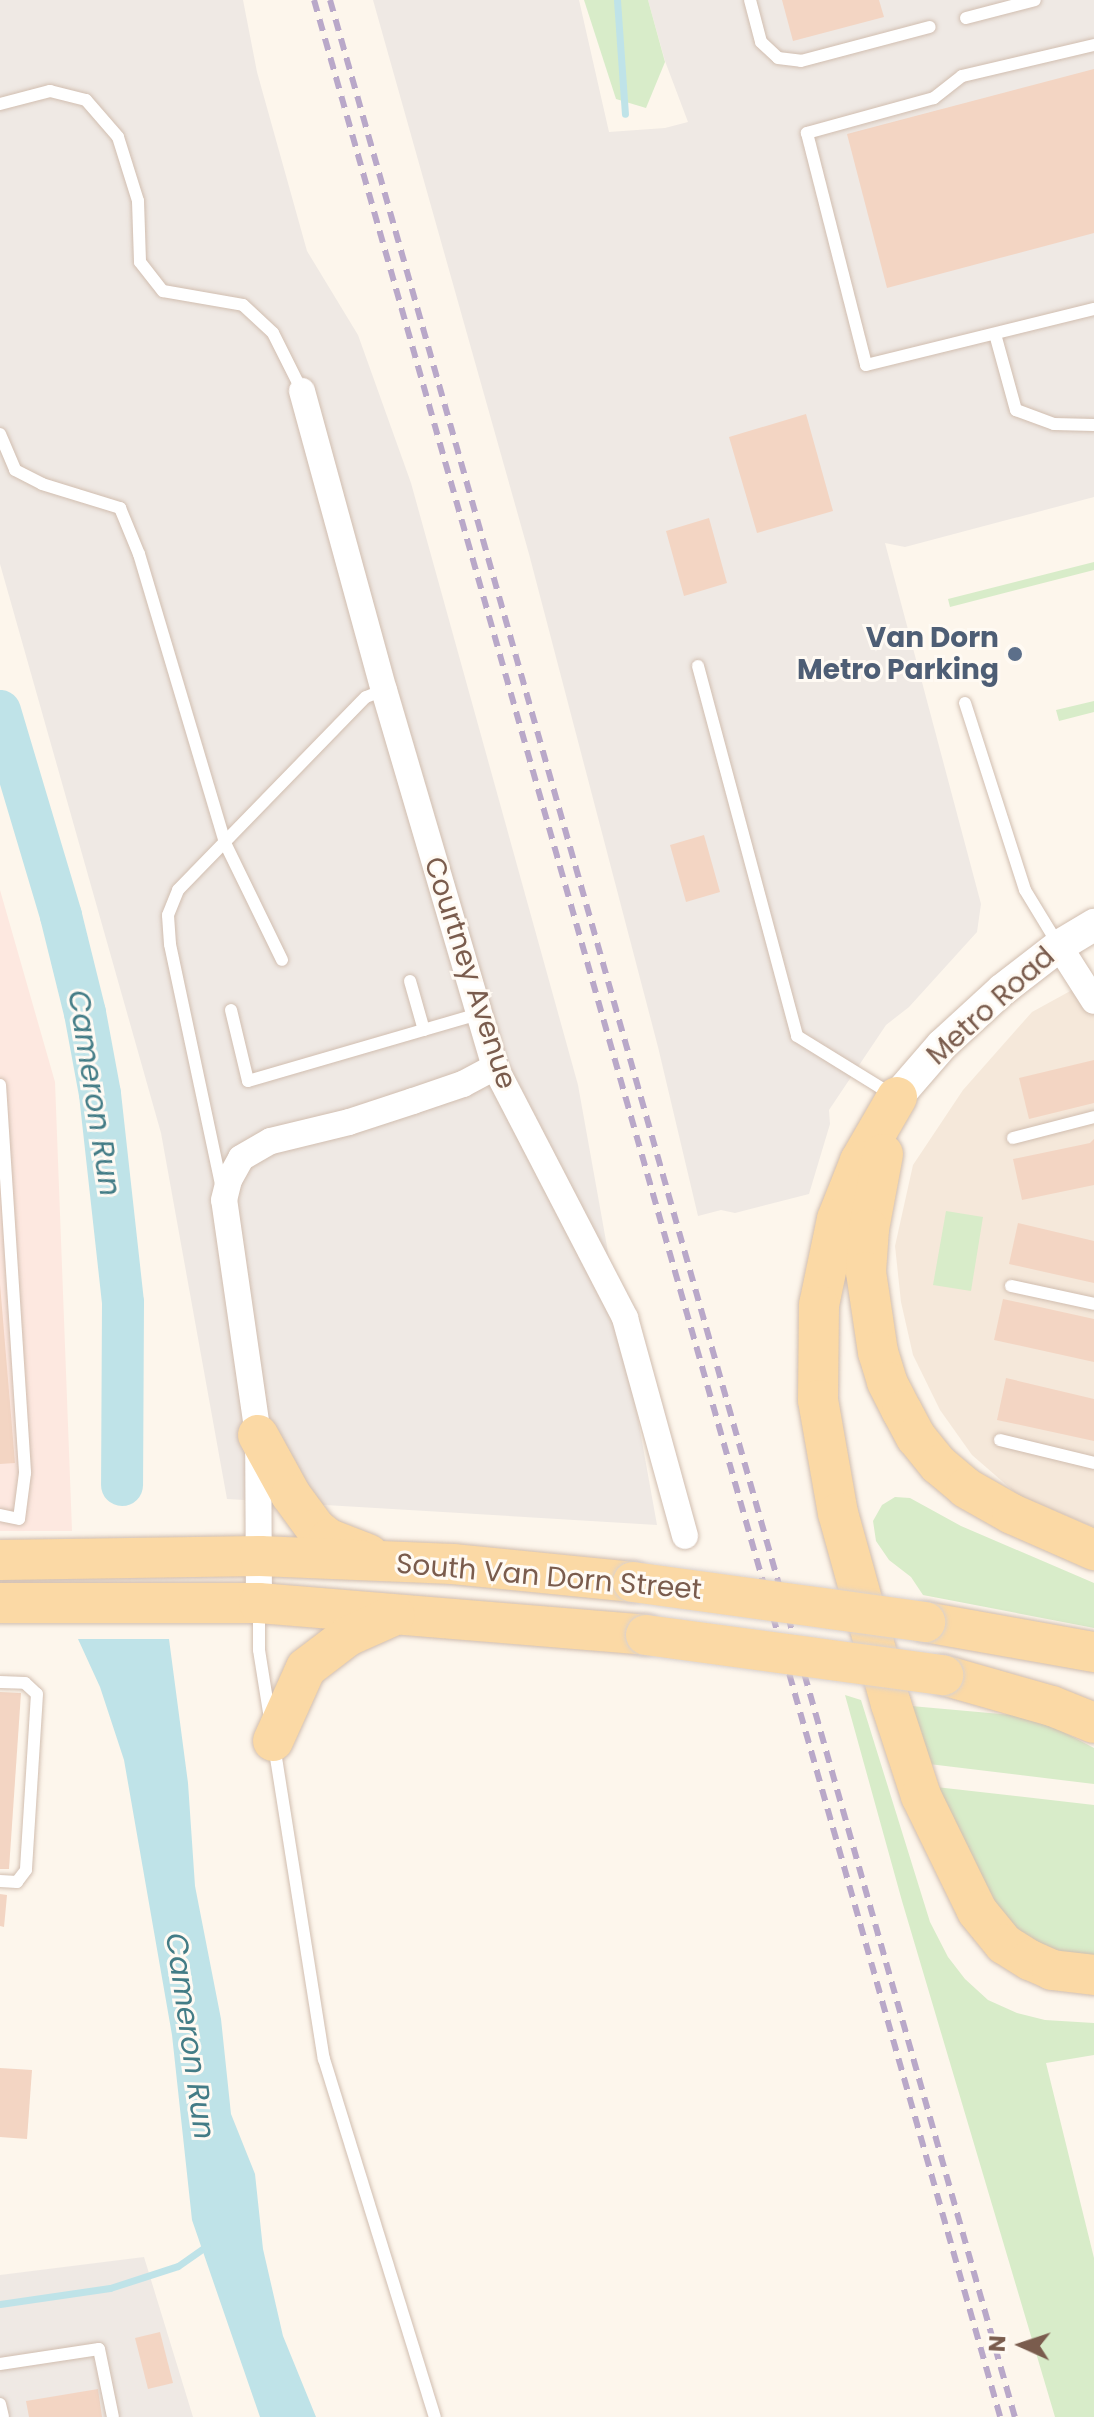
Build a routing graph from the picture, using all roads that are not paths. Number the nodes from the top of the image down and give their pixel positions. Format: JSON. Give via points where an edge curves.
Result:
{"nodes":[{"id":1,"x":750,"y":0,"type":"edge"},
{"id":2,"x":1035,"y":0,"type":"edge"},
{"id":3,"x":966,"y":18,"type":"dead end"},
{"id":4,"x":930,"y":27,"type":"dead end"},
{"id":5,"x":1094,"y":45,"type":"edge"},
{"id":6,"x":0,"y":104,"type":"edge"},
{"id":7,"x":1094,"y":309,"type":"edge"},
{"id":8,"x":995,"y":334,"type":"junction"},
{"id":9,"x":302,"y":391,"type":"joint"},
{"id":10,"x":1094,"y":425,"type":"edge"},
{"id":11,"x":0,"y":434,"type":"edge"},
{"id":12,"x":698,"y":666,"type":"dead end"},
{"id":13,"x":384,"y":690,"type":"junction"},
{"id":14,"x":965,"y":703,"type":"dead end"},
{"id":15,"x":225,"y":843,"type":"junction"},
{"id":16,"x":1094,"y":925,"type":"edge"},
{"id":17,"x":1059,"y":946,"type":"junction"},
{"id":18,"x":282,"y":960,"type":"dead end"},
{"id":19,"x":410,"y":981,"type":"dead end"},
{"id":20,"x":1094,"y":1001,"type":"edge"},
{"id":21,"x":231,"y":1010,"type":"dead end"},
{"id":22,"x":478,"y":1014,"type":"junction"},
{"id":23,"x":424,"y":1030,"type":"junction"},
{"id":24,"x":495,"y":1067,"type":"junction"},
{"id":25,"x":0,"y":1085,"type":"edge"},
{"id":26,"x":897,"y":1097,"type":"junction"},
{"id":27,"x":1094,"y":1117,"type":"edge"},
{"id":28,"x":1013,"y":1138,"type":"dead end"},
{"id":29,"x":224,"y":1200,"type":"junction"},
{"id":30,"x":1011,"y":1286,"type":"dead end"},
{"id":31,"x":1094,"y":1304,"type":"edge"},
{"id":32,"x":258,"y":1435,"type":"junction"},
{"id":33,"x":1000,"y":1440,"type":"dead end"},
{"id":34,"x":1094,"y":1463,"type":"edge"},
{"id":35,"x":0,"y":1515,"type":"edge"},
{"id":36,"x":685,"y":1536,"type":"dead end"},
{"id":37,"x":1094,"y":1550,"type":"edge"},
{"id":38,"x":260,"y":1556,"type":"junction"},
{"id":39,"x":0,"y":1560,"type":"edge"},
{"id":40,"x":391,"y":1563,"type":"junction"},
{"id":41,"x":0,"y":1603,"type":"edge"},
{"id":42,"x":259,"y":1603,"type":"junction"},
{"id":43,"x":398,"y":1614,"type":"junction"},
{"id":44,"x":1094,"y":1652,"type":"edge"},
{"id":45,"x":943,"y":1675,"type":"junction"},
{"id":46,"x":0,"y":1682,"type":"edge"},
{"id":47,"x":1094,"y":1697,"type":"edge"},
{"id":48,"x":1094,"y":1723,"type":"edge"},
{"id":49,"x":273,"y":1741,"type":"junction"},
{"id":50,"x":921,"y":1796,"type":"junction"},
{"id":51,"x":0,"y":1881,"type":"edge"},
{"id":52,"x":1094,"y":1975,"type":"edge"},
{"id":53,"x":1094,"y":2000,"type":"edge"},
{"id":54,"x":0,"y":2364,"type":"edge"},
{"id":55,"x":0,"y":2404,"type":"edge"},
{"id":56,"x":3,"y":2417,"type":"edge"},
{"id":57,"x":113,"y":2417,"type":"edge"},
{"id":58,"x":435,"y":2417,"type":"edge"}],
"edges":[{"from":1,"to":4,"type":"lane","via":[[761,42],[778,58],[801,61]]},
{"from":2,"to":3,"type":"lane"},
{"from":5,"to":8,"type":"lane","via":[[962,76],[934,98],[807,133],[866,365]]},
{"from":6,"to":9,"type":"lane","via":[[50,91],[86,100],[118,137],[138,201],[140,262],[163,291],[243,305],[273,333]]},
{"from":7,"to":8,"type":"lane"},
{"from":8,"to":10,"type":"lane","via":[[1016,410],[1054,424]]},
{"from":9,"to":13,"type":"street","name":"Courtney Avenue"},
{"from":11,"to":15,"type":"lane","via":[[15,470],[120,508],[139,554]]},
{"from":12,"to":26,"type":"lane","via":[[797,1036]]},
{"from":13,"to":15,"type":"lane","via":[[366,697]]},
{"from":13,"to":22,"type":"street","name":"Courtney Avenue"},
{"from":14,"to":17,"type":"lane","via":[[1025,890]]},
{"from":15,"to":18,"type":"lane"},
{"from":15,"to":29,"type":"lane","via":[[178,890],[168,915]]},
{"from":16,"to":17,"type":"street","name":"Metro Road"},
{"from":17,"to":20,"type":"street"},
{"from":17,"to":26,"type":"street","name":"Metro Road","via":[[942,1045]]},
{"from":19,"to":23,"type":"lane"},
{"from":21,"to":23,"type":"lane","via":[[248,1081]]},
{"from":22,"to":23,"type":"lane"},
{"from":22,"to":24,"type":"street","name":"Courtney Avenue"},
{"from":24,"to":29,"type":"street","via":[[413,1101],[271,1141],[241,1158]]},
{"from":24,"to":36,"type":"street","name":"Courtney Avenue","via":[[625,1318]]},
{"from":25,"to":35,"type":"lane","via":[[25,1473],[19,1519]]},
{"from":26,"to":37,"type":"main road","via":[[875,1190],[866,1272],[869,1313],[887,1382],[916,1437],[966,1488]]},
{"from":26,"to":50,"type":"main road","via":[[860,1161],[837,1219],[819,1305],[818,1400],[838,1513]]},
{"from":27,"to":28,"type":"lane"},
{"from":29,"to":32,"type":"street"},
{"from":30,"to":31,"type":"lane"},
{"from":32,"to":38,"type":"street"},
{"from":32,"to":40,"type":"main road","via":[[316,1529]]},
{"from":33,"to":34,"type":"lane"},
{"from":38,"to":39,"type":"main road","name":"South Van Dorn Street"},
{"from":38,"to":40,"type":"main road","name":"South Van Dorn Street"},
{"from":38,"to":42,"type":"street"},
{"from":40,"to":44,"type":"main road","name":"South Van Dorn Street","bridge":true,"via":[[526,1569],[633,1582],[925,1622]]},
{"from":41,"to":42,"type":"main road","name":"South Van Dorn Street"},
{"from":42,"to":43,"type":"main road","name":"South Van Dorn Street"},
{"from":42,"to":49,"type":"lane","via":[[259,1650]]},
{"from":43,"to":45,"type":"main road","name":"South Van Dorn Street","bridge":true,"via":[[646,1635]]},
{"from":43,"to":49,"type":"main road","via":[[348,1636],[306,1668]]},
{"from":45,"to":47,"type":"main road","name":"South Van Dorn Street"},
{"from":45,"to":48,"type":"main road"},
{"from":46,"to":51,"type":"lane","via":[[25,1683],[37,1694],[26,1870],[17,1882]]},
{"from":49,"to":58,"type":"lane","via":[[324,2059]]},
{"from":50,"to":52,"type":"main road","via":[[991,1932],[1052,1970]]},
{"from":50,"to":53,"type":"main road","via":[[947,1897],[965,1937],[982,1958],[1045,1996]]},
{"from":54,"to":57,"type":"lane","via":[[99,2349]]},
{"from":55,"to":56,"type":"lane"}]}
